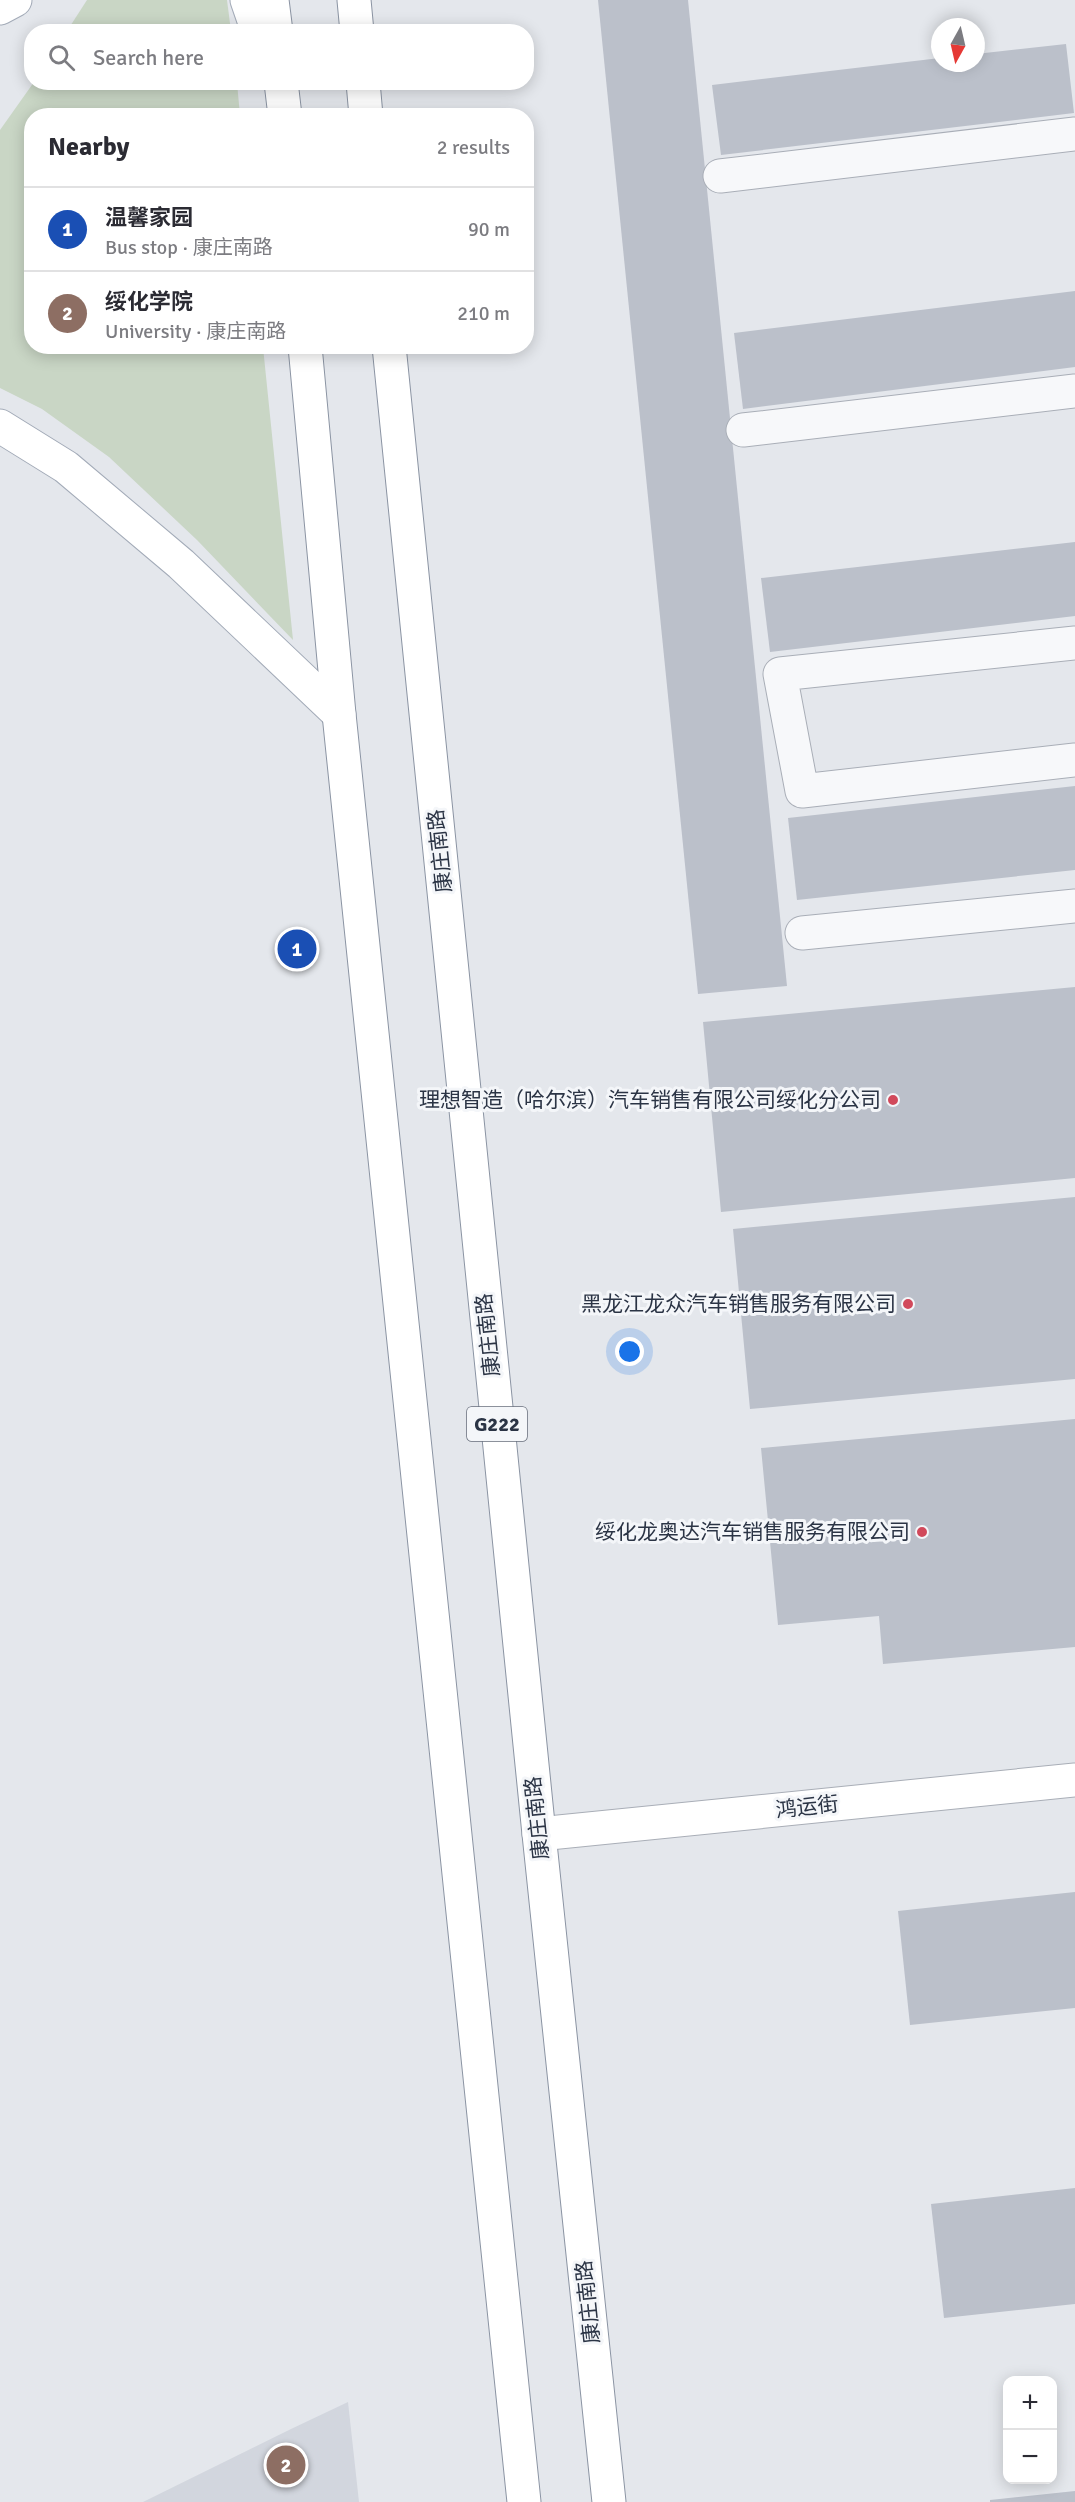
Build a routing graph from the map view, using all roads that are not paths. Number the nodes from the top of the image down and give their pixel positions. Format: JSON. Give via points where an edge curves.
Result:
{"nodes":[{"id":1,"x":4,"y":0,"type":"edge"},
{"id":2,"x":15,"y":0,"type":"edge"},
{"id":3,"x":247,"y":0,"type":"edge"},
{"id":4,"x":272,"y":0,"type":"edge"},
{"id":5,"x":354,"y":0,"type":"edge"},
{"id":6,"x":0,"y":7,"type":"edge"},
{"id":7,"x":255,"y":24,"type":"edge"},
{"id":8,"x":275,"y":24,"type":"edge"},
{"id":9,"x":356,"y":24,"type":"edge"},
{"id":10,"x":276,"y":90,"type":"edge"},
{"id":11,"x":282,"y":90,"type":"edge"},
{"id":12,"x":364,"y":90,"type":"edge"},
{"id":13,"x":282,"y":108,"type":"edge"},
{"id":14,"x":283,"y":108,"type":"edge"},
{"id":15,"x":365,"y":108,"type":"edge"},
{"id":16,"x":1075,"y":134,"type":"edge"},
{"id":17,"x":720,"y":176,"type":"dead end"},
{"id":18,"x":306,"y":354,"type":"edge"},
{"id":19,"x":390,"y":354,"type":"edge"},
{"id":20,"x":1075,"y":391,"type":"edge"},
{"id":21,"x":0,"y":426,"type":"edge"},
{"id":22,"x":743,"y":430,"type":"dead end"},
{"id":23,"x":1075,"y":644,"type":"edge"},
{"id":24,"x":339,"y":714,"type":"junction"},
{"id":25,"x":1075,"y":760,"type":"edge"},
{"id":26,"x":1075,"y":906,"type":"edge"},
{"id":27,"x":802,"y":933,"type":"dead end"},
{"id":28,"x":1075,"y":1780,"type":"edge"},
{"id":29,"x":539,"y":1834,"type":"junction"},
{"id":30,"x":524,"y":2502,"type":"edge"},
{"id":31,"x":609,"y":2502,"type":"edge"}],
"edges":[{"from":1,"to":6,"type":"main road"},
{"from":2,"to":6,"type":"main road"},
{"from":3,"to":7,"type":"main road"},
{"from":4,"to":8,"type":"main road"},
{"from":5,"to":9,"type":"main road"},
{"from":10,"to":13,"type":"main road"},
{"from":11,"to":14,"type":"main road"},
{"from":12,"to":15,"type":"main road"},
{"from":16,"to":17,"type":"street"},
{"from":18,"to":24,"type":"main road"},
{"from":19,"to":29,"type":"main road","name":"康庄南路","number":"G222"},
{"from":20,"to":22,"type":"street"},
{"from":21,"to":24,"type":"main road","via":[[75,474],[181,564]]},
{"from":23,"to":25,"type":"street","via":[[780,674],[802,791]]},
{"from":24,"to":30,"type":"main road"},
{"from":26,"to":27,"type":"street"},
{"from":28,"to":29,"type":"main road","name":"鸿运街"},
{"from":29,"to":31,"type":"main road","name":"康庄南路","number":"G222"}]}
